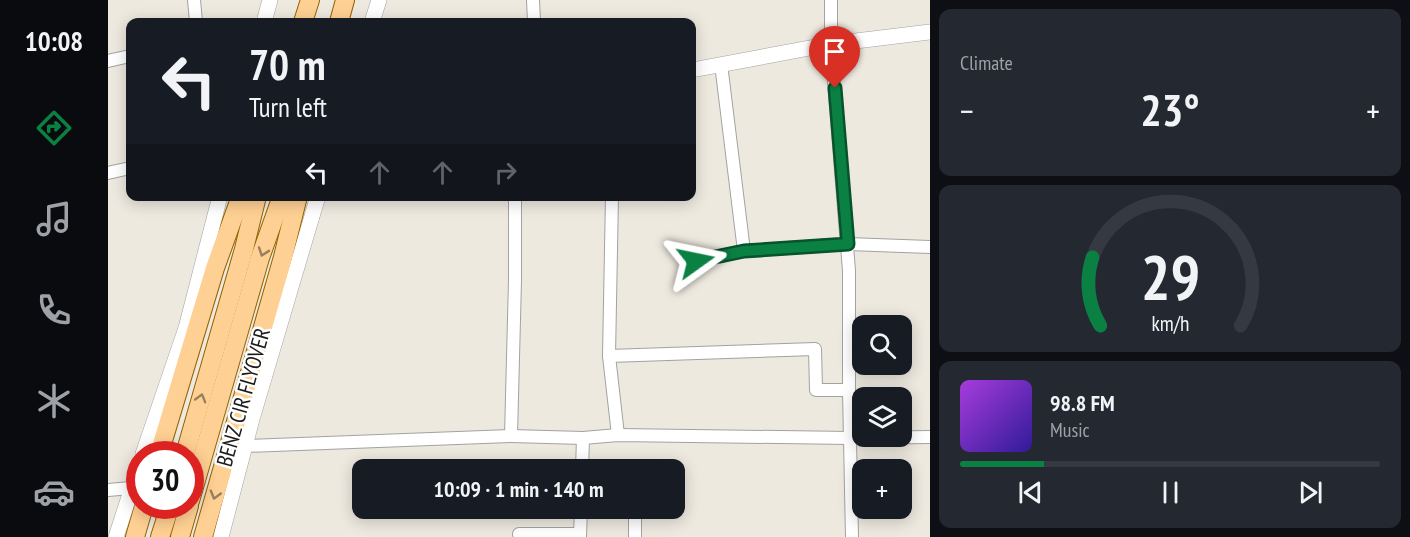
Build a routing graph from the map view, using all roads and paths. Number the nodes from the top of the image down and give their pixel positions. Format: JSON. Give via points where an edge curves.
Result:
{"nodes":[{"id":1,"x":194,"y":0,"type":"edge"},
{"id":2,"x":270,"y":0,"type":"edge"},
{"id":3,"x":310,"y":0,"type":"edge"},
{"id":4,"x":345,"y":0,"type":"edge"},
{"id":5,"x":379,"y":0,"type":"edge"},
{"id":6,"x":533,"y":0,"type":"edge"},
{"id":7,"x":831,"y":0,"type":"edge"},
{"id":8,"x":196,"y":18,"type":"edge"},
{"id":9,"x":265,"y":18,"type":"edge"},
{"id":10,"x":304,"y":18,"type":"edge"},
{"id":11,"x":340,"y":18,"type":"edge"},
{"id":12,"x":373,"y":18,"type":"edge"},
{"id":13,"x":534,"y":18,"type":"edge"},
{"id":14,"x":930,"y":32,"type":"edge"},
{"id":15,"x":831,"y":44,"type":"junction"},
{"id":16,"x":126,"y":57,"type":"edge"},
{"id":17,"x":108,"y":61,"type":"edge"},
{"id":18,"x":721,"y":64,"type":"junction"},
{"id":19,"x":696,"y":69,"type":"edge"},
{"id":20,"x":126,"y":169,"type":"edge"},
{"id":21,"x":108,"y":173,"type":"edge"},
{"id":22,"x":219,"y":201,"type":"edge"},
{"id":23,"x":240,"y":201,"type":"edge"},
{"id":24,"x":256,"y":201,"type":"edge"},
{"id":25,"x":280,"y":201,"type":"edge"},
{"id":26,"x":296,"y":201,"type":"edge"},
{"id":27,"x":317,"y":201,"type":"edge"},
{"id":28,"x":515,"y":201,"type":"edge"},
{"id":29,"x":612,"y":201,"type":"edge"},
{"id":30,"x":848,"y":244,"type":"junction"},
{"id":31,"x":930,"y":247,"type":"edge"},
{"id":32,"x":744,"y":251,"type":"junction"},
{"id":33,"x":696,"y":261,"type":"dead end"},
{"id":34,"x":609,"y":356,"type":"junction"},
{"id":35,"x":849,"y":390,"type":"junction"},
{"id":36,"x":618,"y":435,"type":"junction"},
{"id":37,"x":511,"y":436,"type":"junction"},
{"id":38,"x":930,"y":437,"type":"edge"},
{"id":39,"x":583,"y":438,"type":"junction"},
{"id":40,"x":850,"y":438,"type":"junction"},
{"id":41,"x":147,"y":441,"type":"edge"},
{"id":42,"x":163,"y":441,"type":"edge"},
{"id":43,"x":189,"y":441,"type":"edge"},
{"id":44,"x":245,"y":446,"type":"junction"},
{"id":45,"x":204,"y":452,"type":"edge"},
{"id":46,"x":582,"y":459,"type":"edge"},
{"id":47,"x":126,"y":488,"type":"edge"},
{"id":48,"x":108,"y":490,"type":"edge"},
{"id":49,"x":126,"y":504,"type":"edge"},
{"id":50,"x":140,"y":519,"type":"edge"},
{"id":51,"x":166,"y":519,"type":"edge"},
{"id":52,"x":185,"y":519,"type":"edge"},
{"id":53,"x":581,"y":519,"type":"edge"},
{"id":54,"x":635,"y":519,"type":"edge"},
{"id":55,"x":519,"y":534,"type":"dead end"},
{"id":56,"x":580,"y":535,"type":"edge"},
{"id":57,"x":116,"y":537,"type":"edge"},
{"id":58,"x":135,"y":537,"type":"edge"},
{"id":59,"x":160,"y":537,"type":"edge"},
{"id":60,"x":180,"y":537,"type":"edge"},
{"id":61,"x":203,"y":537,"type":"edge"},
{"id":62,"x":220,"y":537,"type":"edge"},
{"id":63,"x":635,"y":537,"type":"edge"},
{"id":64,"x":852,"y":537,"type":"edge"}],
"edges":[{"from":1,"to":8,"type":"street"},
{"from":2,"to":9,"type":"street"},
{"from":3,"to":10,"type":"main road"},
{"from":4,"to":11,"type":"main road"},
{"from":5,"to":12,"type":"street"},
{"from":6,"to":13,"type":"street"},
{"from":7,"to":15,"type":"street"},
{"from":14,"to":15,"type":"street"},
{"from":15,"to":18,"type":"street"},
{"from":15,"to":30,"type":"street"},
{"from":16,"to":17,"type":"street"},
{"from":18,"to":19,"type":"street"},
{"from":18,"to":32,"type":"street"},
{"from":20,"to":21,"type":"street"},
{"from":22,"to":41,"type":"street","via":[[186,328]]},
{"from":23,"to":42,"type":"main road","via":[[215,268]]},
{"from":43,"to":24,"type":"main road","one_way":true},
{"from":25,"to":45,"type":"main road","one_way":true},
{"from":26,"to":61,"type":"main road","name":"BENZ CIR FLYOVER","one_way":true},
{"from":27,"to":44,"type":"street"},
{"from":28,"to":37,"type":"street"},
{"from":29,"to":34,"type":"street"},
{"from":30,"to":31,"type":"street"},
{"from":30,"to":32,"type":"street"},
{"from":30,"to":35,"type":"street"},
{"from":32,"to":33,"type":"street"},
{"from":34,"to":35,"type":"street","via":[[815,349],[816,390]]},
{"from":34,"to":36,"type":"street"},
{"from":35,"to":40,"type":"street"},
{"from":36,"to":39,"type":"street"},
{"from":36,"to":40,"type":"street"},
{"from":37,"to":39,"type":"street"},
{"from":37,"to":44,"type":"street"},
{"from":38,"to":40,"type":"street"},
{"from":39,"to":46,"type":"street"},
{"from":40,"to":64,"type":"street"},
{"from":44,"to":62,"type":"street"},
{"from":47,"to":48,"type":"street"},
{"from":49,"to":57,"type":"street"},
{"from":50,"to":58,"type":"main road"},
{"from":51,"to":59,"type":"main road"},
{"from":52,"to":60,"type":"main road"},
{"from":53,"to":56,"type":"street"},
{"from":54,"to":63,"type":"street"},
{"from":55,"to":56,"type":"street"}]}
